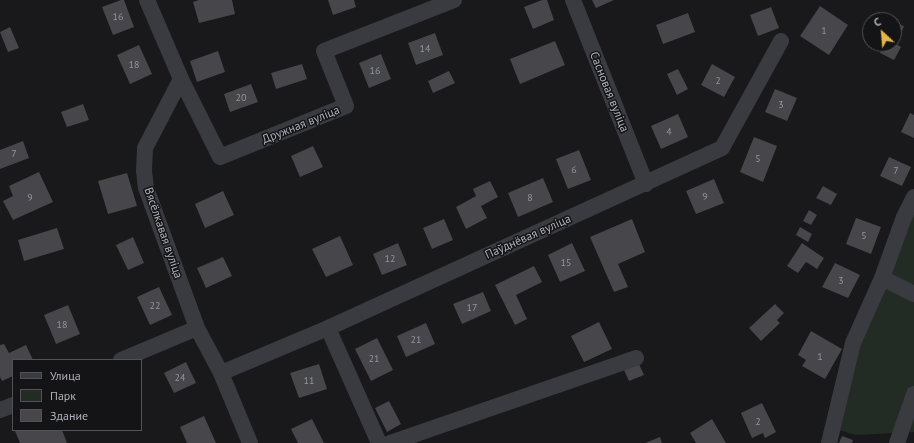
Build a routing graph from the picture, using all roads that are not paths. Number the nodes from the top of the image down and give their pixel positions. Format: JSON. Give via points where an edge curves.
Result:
{"nodes":[{"id":1,"x":147,"y":0,"type":"edge"},
{"id":2,"x":454,"y":0,"type":"edge"},
{"id":3,"x":573,"y":0,"type":"edge"},
{"id":4,"x":781,"y":41,"type":"dead end"},
{"id":5,"x":181,"y":79,"type":"junction"},
{"id":6,"x":646,"y":184,"type":"junction"},
{"id":7,"x":914,"y":197,"type":"edge"},
{"id":8,"x":882,"y":278,"type":"junction"},
{"id":9,"x":914,"y":294,"type":"edge"},
{"id":10,"x":197,"y":328,"type":"junction"},
{"id":11,"x":328,"y":328,"type":"junction"},
{"id":12,"x":636,"y":358,"type":"dead end"},
{"id":13,"x":123,"y":359,"type":"edge"},
{"id":14,"x":221,"y":373,"type":"junction"},
{"id":15,"x":914,"y":394,"type":"edge"},
{"id":16,"x":12,"y":405,"type":"edge"},
{"id":17,"x":0,"y":410,"type":"edge"},
{"id":18,"x":250,"y":443,"type":"edge"},
{"id":19,"x":379,"y":443,"type":"edge"},
{"id":20,"x":390,"y":443,"type":"edge"},
{"id":21,"x":830,"y":443,"type":"edge"},
{"id":22,"x":897,"y":443,"type":"edge"}],
"edges":[{"from":1,"to":5,"type":"street"},
{"from":2,"to":5,"type":"street","name":"Дружная вуліца","via":[[324,51],[346,106],[220,157]]},
{"from":3,"to":6,"type":"street","name":"Сасновая вуліца"},
{"from":4,"to":6,"type":"street","name":"Паўднёвая вуліца","via":[[722,148]]},
{"from":5,"to":10,"type":"street","name":"Вясёлкавая вуліца","via":[[145,148],[144,170],[146,188]]},
{"from":6,"to":11,"type":"street","name":"Паўднёвая вуліца"},
{"from":7,"to":8,"type":"street"},
{"from":8,"to":9,"type":"street"},
{"from":8,"to":21,"type":"street","via":[[853,342]]},
{"from":10,"to":13,"type":"street"},
{"from":10,"to":14,"type":"street","name":"Вясёлкавая вуліца"},
{"from":11,"to":14,"type":"street","name":"Паўднёвая вуліца"},
{"from":11,"to":19,"type":"street"},
{"from":12,"to":20,"type":"street"},
{"from":14,"to":18,"type":"street","name":"Вясёлкавая вуліца"},
{"from":15,"to":22,"type":"street"},
{"from":16,"to":17,"type":"street"}]}
